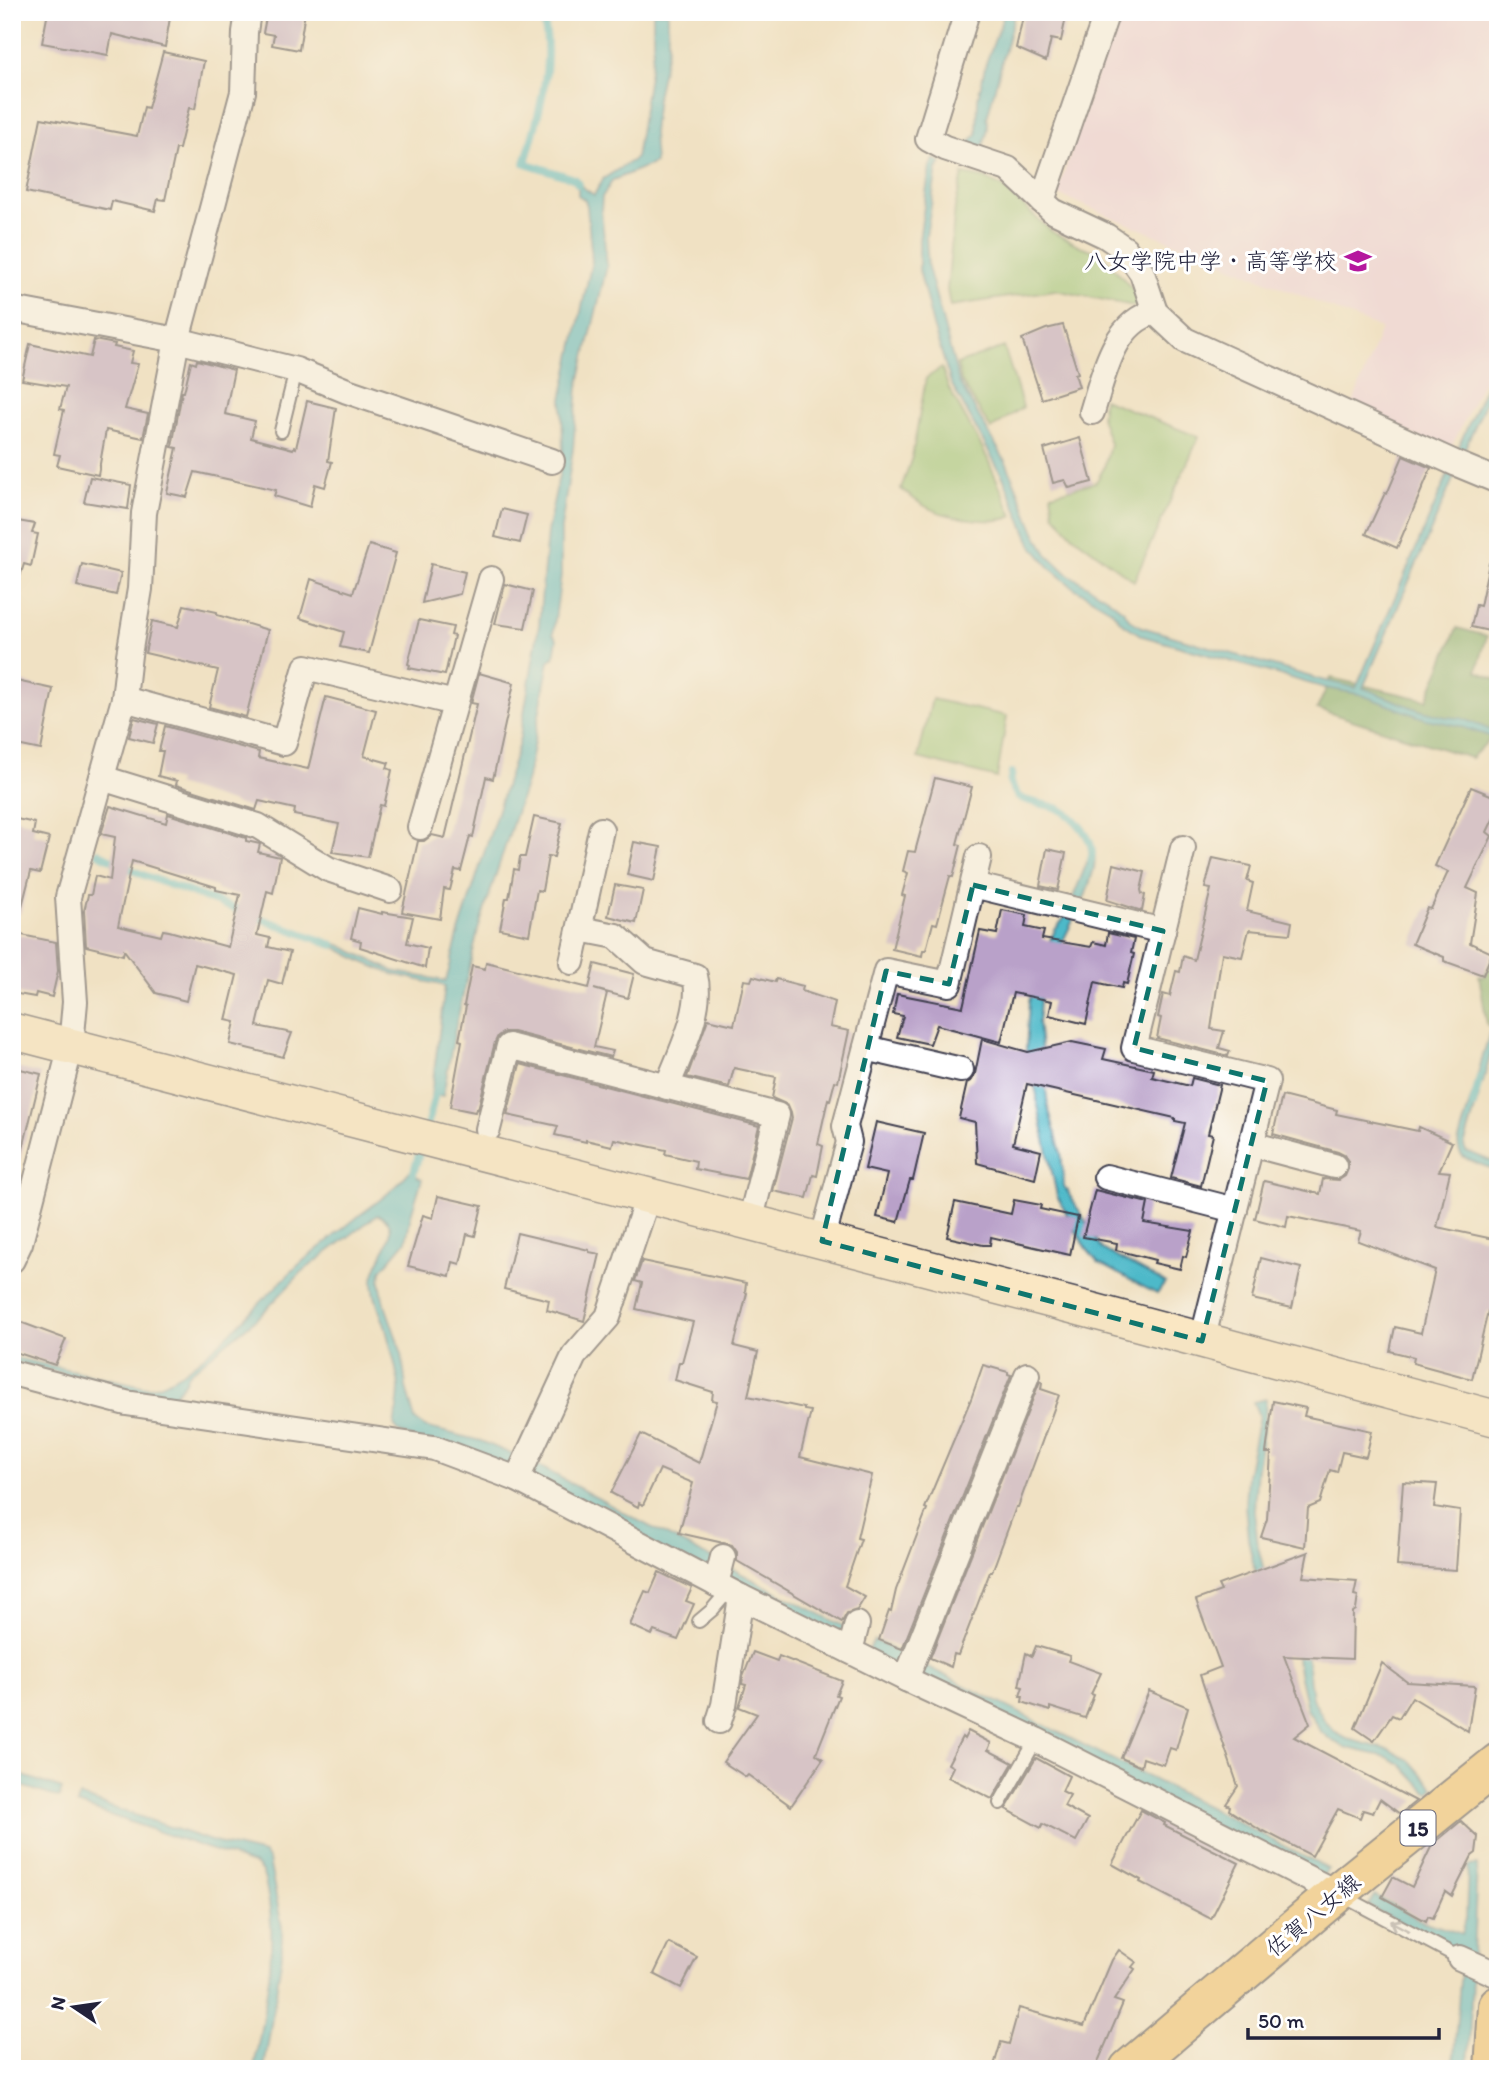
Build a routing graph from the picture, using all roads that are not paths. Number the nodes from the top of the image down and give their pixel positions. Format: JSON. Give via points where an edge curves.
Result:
{"nodes":[{"id":1,"x":248,"y":12,"type":"edge"},
{"id":2,"x":967,"y":12,"type":"edge"},
{"id":3,"x":1107,"y":12,"type":"edge"},
{"id":4,"x":1042,"y":201,"type":"junction"},
{"id":5,"x":12,"y":309,"type":"edge"},
{"id":6,"x":1155,"y":312,"type":"junction"},
{"id":7,"x":177,"y":340,"type":"junction"},
{"id":8,"x":296,"y":370,"type":"junction"},
{"id":9,"x":1092,"y":412,"type":"dead end"},
{"id":10,"x":281,"y":431,"type":"dead end"},
{"id":11,"x":552,"y":461,"type":"dead end"},
{"id":12,"x":1498,"y":481,"type":"edge"},
{"id":13,"x":491,"y":579,"type":"dead end"},
{"id":14,"x":124,"y":699,"type":"junction"},
{"id":15,"x":455,"y":703,"type":"junction"},
{"id":16,"x":102,"y":778,"type":"junction"},
{"id":17,"x":420,"y":827,"type":"dead end"},
{"id":18,"x":601,"y":830,"type":"dead end"},
{"id":19,"x":1183,"y":848,"type":"dead end"},
{"id":20,"x":979,"y":857,"type":"dead end"},
{"id":21,"x":972,"y":885,"type":"junction"},
{"id":22,"x":390,"y":890,"type":"dead end"},
{"id":23,"x":580,"y":929,"type":"junction"},
{"id":24,"x":1163,"y":931,"type":"junction"},
{"id":25,"x":572,"y":962,"type":"dead end"},
{"id":26,"x":12,"y":1031,"type":"edge"},
{"id":27,"x":71,"y":1046,"type":"junction"},
{"id":28,"x":866,"y":1048,"type":"junction"},
{"id":29,"x":961,"y":1070,"type":"dead end"},
{"id":30,"x":667,"y":1087,"type":"junction"},
{"id":31,"x":488,"y":1129,"type":"dead end"},
{"id":32,"x":1251,"y":1144,"type":"junction"},
{"id":33,"x":1334,"y":1166,"type":"dead end"},
{"id":34,"x":1106,"y":1177,"type":"dead end"},
{"id":35,"x":648,"y":1196,"type":"junction"},
{"id":36,"x":1235,"y":1210,"type":"junction"},
{"id":37,"x":750,"y":1222,"type":"junction"},
{"id":38,"x":822,"y":1241,"type":"junction"},
{"id":39,"x":12,"y":1260,"type":"edge"},
{"id":40,"x":1202,"y":1341,"type":"junction"},
{"id":41,"x":12,"y":1373,"type":"edge"},
{"id":42,"x":1027,"y":1375,"type":"dead end"},
{"id":43,"x":1498,"y":1419,"type":"edge"},
{"id":44,"x":517,"y":1479,"type":"junction"},
{"id":45,"x":723,"y":1557,"type":"dead end"},
{"id":46,"x":729,"y":1590,"type":"junction"},
{"id":47,"x":699,"y":1621,"type":"dead end"},
{"id":48,"x":857,"y":1624,"type":"dead end"},
{"id":49,"x":850,"y":1651,"type":"junction"},
{"id":50,"x":906,"y":1679,"type":"junction"},
{"id":51,"x":719,"y":1721,"type":"dead end"},
{"id":52,"x":1036,"y":1740,"type":"junction"},
{"id":53,"x":1498,"y":1763,"type":"edge"},
{"id":54,"x":1000,"y":1803,"type":"dead end"},
{"id":55,"x":1337,"y":1893,"type":"junction"},
{"id":56,"x":1467,"y":1961,"type":"joint"},
{"id":57,"x":1498,"y":1975,"type":"edge"},
{"id":58,"x":1498,"y":2006,"type":"edge"},
{"id":59,"x":1129,"y":2069,"type":"edge"},
{"id":60,"x":1493,"y":2069,"type":"edge"}],
"edges":[{"from":1,"to":7,"type":"street","via":[[243,92]]},
{"from":2,"to":4,"type":"street","via":[[928,139],[1008,169]]},
{"from":3,"to":4,"type":"street"},
{"from":4,"to":6,"type":"street","via":[[1125,248],[1142,273]]},
{"from":5,"to":7,"type":"street"},
{"from":6,"to":9,"type":"street","via":[[1124,333],[1108,360]]},
{"from":6,"to":12,"type":"street","via":[[1185,340]]},
{"from":7,"to":8,"type":"street"},
{"from":7,"to":14,"type":"street","via":[[144,513],[141,589]]},
{"from":8,"to":10,"type":"lane"},
{"from":8,"to":11,"type":"street"},
{"from":13,"to":15,"type":"street"},
{"from":14,"to":15,"type":"street","via":[[284,743],[306,667]]},
{"from":14,"to":16,"type":"street"},
{"from":15,"to":17,"type":"street"},
{"from":16,"to":22,"type":"street","via":[[258,826],[328,869]]},
{"from":16,"to":27,"type":"street","via":[[68,897],[75,1002]]},
{"from":18,"to":23,"type":"street"},
{"from":19,"to":24,"type":"street"},
{"from":20,"to":21,"type":"street"},
{"from":21,"to":24,"type":"street"},
{"from":21,"to":28,"type":"street","via":[[949,984],[886,971]]},
{"from":23,"to":25,"type":"street"},
{"from":23,"to":30,"type":"street","via":[[616,936],[645,962],[695,976],[698,989],[689,1030]]},
{"from":24,"to":32,"type":"street","via":[[1134,1048],[1267,1081]]},
{"from":26,"to":27,"type":"street"},
{"from":27,"to":35,"type":"street"},
{"from":27,"to":39,"type":"street"},
{"from":28,"to":29,"type":"street"},
{"from":28,"to":38,"type":"street","via":[[845,1126],[849,1142]]},
{"from":30,"to":31,"type":"street","via":[[509,1045]]},
{"from":30,"to":37,"type":"street","via":[[777,1115]]},
{"from":32,"to":33,"type":"street"},
{"from":32,"to":36,"type":"street"},
{"from":34,"to":36,"type":"street"},
{"from":35,"to":37,"type":"street"},
{"from":35,"to":44,"type":"street","via":[[608,1317],[574,1356]]},
{"from":36,"to":40,"type":"street"},
{"from":37,"to":38,"type":"street"},
{"from":38,"to":40,"type":"street"},
{"from":40,"to":43,"type":"street"},
{"from":41,"to":44,"type":"street","via":[[126,1403],[434,1448]]},
{"from":42,"to":50,"type":"street"},
{"from":44,"to":46,"type":"street"},
{"from":45,"to":46,"type":"street"},
{"from":46,"to":47,"type":"lane"},
{"from":46,"to":49,"type":"street"},
{"from":46,"to":51,"type":"street","via":[[724,1704]]},
{"from":48,"to":49,"type":"street"},
{"from":49,"to":50,"type":"street"},
{"from":50,"to":52,"type":"street"},
{"from":52,"to":54,"type":"lane"},
{"from":52,"to":55,"type":"street","via":[[1067,1743],[1102,1760]]},
{"from":53,"to":55,"type":"main road","name":"佐賀八女線","number":"15"},
{"from":56,"to":55,"type":"lane","one_way":true},
{"from":55,"to":59,"type":"main road","name":"佐賀八女線","number":"15"},
{"from":56,"to":57,"type":"street"},
{"from":58,"to":60,"type":"main road"}]}
